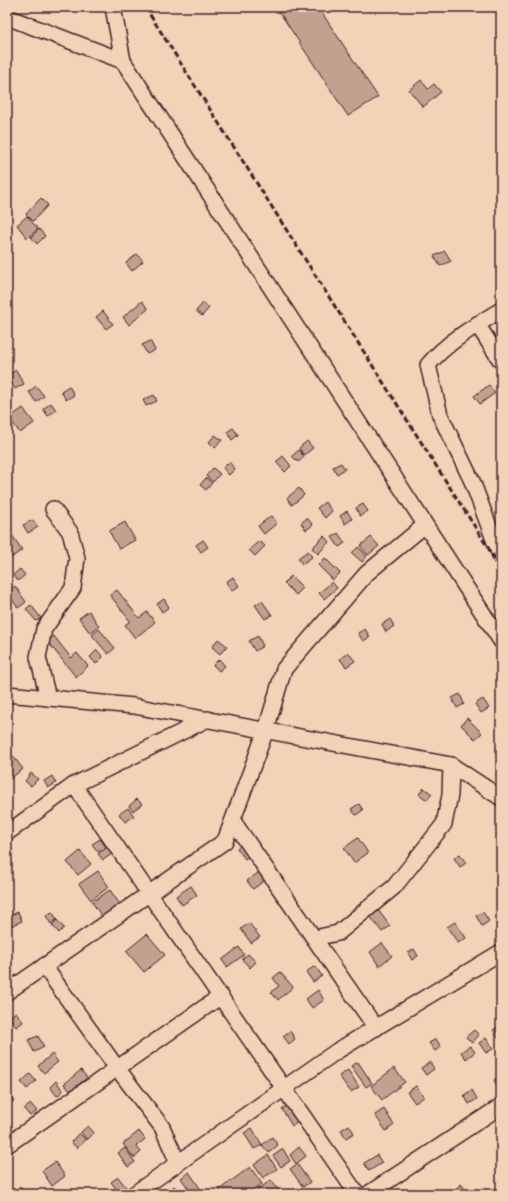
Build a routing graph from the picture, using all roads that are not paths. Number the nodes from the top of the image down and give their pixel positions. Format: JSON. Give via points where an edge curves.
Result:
{"nodes":[{"id":1,"x":113,"y":7,"type":"edge"},
{"id":2,"x":7,"y":17,"type":"edge"},
{"id":3,"x":123,"y":61,"type":"junction"},
{"id":4,"x":501,"y":310,"type":"edge"},
{"id":5,"x":477,"y":324,"type":"junction"},
{"id":6,"x":501,"y":361,"type":"edge"},
{"id":7,"x":53,"y":509,"type":"dead end"},
{"id":8,"x":425,"y":525,"type":"junction"},
{"id":9,"x":496,"y":526,"type":"edge"},
{"id":10,"x":501,"y":558,"type":"edge"},
{"id":11,"x":501,"y":641,"type":"edge"},
{"id":12,"x":7,"y":694,"type":"edge"},
{"id":13,"x":48,"y":698,"type":"junction"},
{"id":14,"x":208,"y":720,"type":"junction"},
{"id":15,"x":266,"y":730,"type":"junction"},
{"id":16,"x":451,"y":765,"type":"junction"},
{"id":17,"x":74,"y":785,"type":"junction"},
{"id":18,"x":501,"y":798,"type":"edge"},
{"id":19,"x":233,"y":821,"type":"junction"},
{"id":20,"x":7,"y":832,"type":"edge"},
{"id":21,"x":149,"y":893,"type":"junction"},
{"id":22,"x":314,"y":938,"type":"junction"},
{"id":23,"x":501,"y":952,"type":"edge"},
{"id":24,"x":44,"y":966,"type":"junction"},
{"id":25,"x":7,"y":992,"type":"edge"},
{"id":26,"x":221,"y":996,"type":"junction"},
{"id":27,"x":376,"y":1028,"type":"junction"},
{"id":28,"x":117,"y":1068,"type":"junction"},
{"id":29,"x":285,"y":1088,"type":"junction"},
{"id":30,"x":501,"y":1106,"type":"edge"},
{"id":31,"x":7,"y":1145,"type":"edge"},
{"id":32,"x":178,"y":1163,"type":"junction"},
{"id":33,"x":134,"y":1194,"type":"edge"},
{"id":34,"x":357,"y":1194,"type":"edge"},
{"id":35,"x":368,"y":1194,"type":"edge"}],
"edges":[{"from":1,"to":3,"type":"street"},
{"from":2,"to":3,"type":"street"},
{"from":3,"to":8,"type":"street"},
{"from":4,"to":5,"type":"street"},
{"from":5,"to":6,"type":"street"},
{"from":5,"to":9,"type":"street","via":[[435,356],[428,365],[440,415]]},
{"from":7,"to":13,"type":"street","via":[[70,532],[77,558],[73,588],[44,629],[38,657]]},
{"from":8,"to":11,"type":"street"},
{"from":8,"to":15,"type":"street","via":[[368,573],[284,669]]},
{"from":9,"to":10,"type":"street"},
{"from":12,"to":13,"type":"street"},
{"from":13,"to":14,"type":"street","via":[[134,706]]},
{"from":14,"to":15,"type":"street"},
{"from":14,"to":17,"type":"street"},
{"from":15,"to":16,"type":"street"},
{"from":15,"to":19,"type":"street"},
{"from":16,"to":18,"type":"street"},
{"from":16,"to":22,"type":"street","via":[[450,795],[444,824],[394,887],[338,933]]},
{"from":17,"to":20,"type":"street"},
{"from":17,"to":21,"type":"street"},
{"from":19,"to":21,"type":"street","via":[[225,841]]},
{"from":19,"to":22,"type":"street"},
{"from":21,"to":24,"type":"street"},
{"from":21,"to":26,"type":"street"},
{"from":22,"to":27,"type":"street"},
{"from":23,"to":27,"type":"street"},
{"from":24,"to":25,"type":"street"},
{"from":24,"to":28,"type":"street"},
{"from":26,"to":28,"type":"street"},
{"from":26,"to":29,"type":"street"},
{"from":27,"to":29,"type":"street","via":[[337,1051]]},
{"from":28,"to":31,"type":"street"},
{"from":28,"to":32,"type":"street","via":[[162,1126]]},
{"from":29,"to":32,"type":"street"},
{"from":29,"to":34,"type":"street"},
{"from":30,"to":35,"type":"street"},
{"from":32,"to":33,"type":"street"}]}
